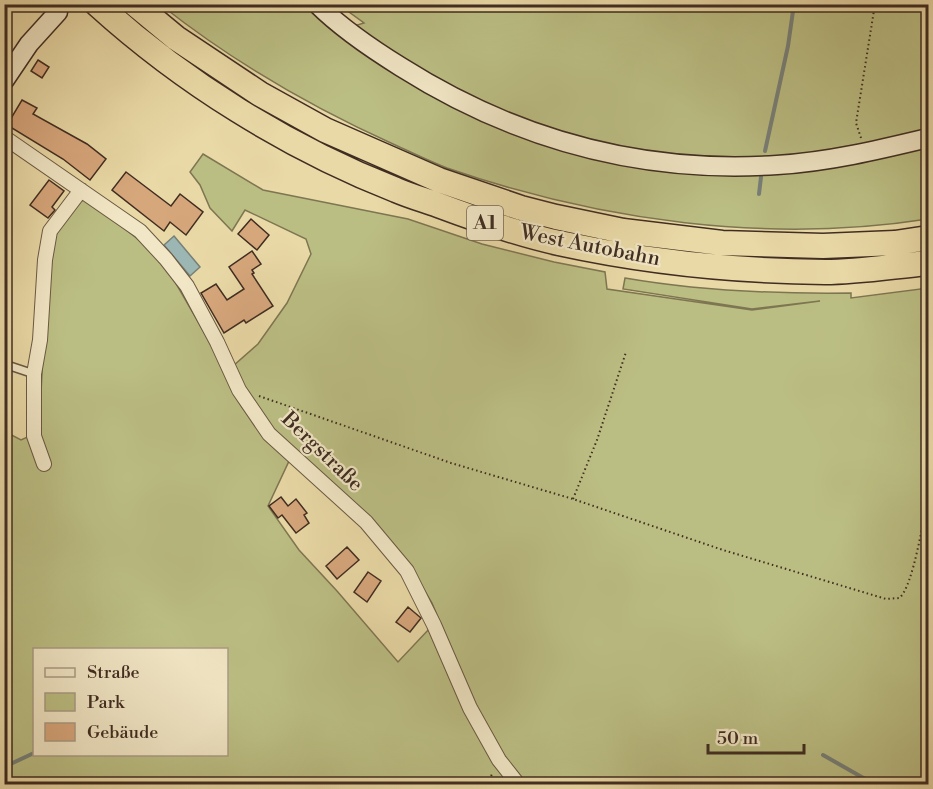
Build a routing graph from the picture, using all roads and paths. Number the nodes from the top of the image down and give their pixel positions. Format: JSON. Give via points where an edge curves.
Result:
{"nodes":[{"id":1,"x":97,"y":4,"type":"edge"},
{"id":2,"x":135,"y":4,"type":"edge"},
{"id":3,"x":317,"y":4,"type":"edge"},
{"id":4,"x":875,"y":4,"type":"edge"},
{"id":5,"x":58,"y":12,"type":"dead end"},
{"id":6,"x":4,"y":81,"type":"edge"},
{"id":7,"x":4,"y":137,"type":"edge"},
{"id":8,"x":928,"y":138,"type":"edge"},
{"id":9,"x":866,"y":152,"type":"junction"},
{"id":10,"x":81,"y":190,"type":"junction"},
{"id":11,"x":928,"y":238,"type":"edge"},
{"id":12,"x":928,"y":263,"type":"edge"},
{"id":13,"x":626,"y":352,"type":"dead end"},
{"id":14,"x":4,"y":364,"type":"edge"},
{"id":15,"x":34,"y":374,"type":"junction"},
{"id":16,"x":239,"y":390,"type":"junction"},
{"id":17,"x":44,"y":464,"type":"dead end"},
{"id":18,"x":928,"y":493,"type":"edge"},
{"id":19,"x":573,"y":499,"type":"junction"},
{"id":20,"x":518,"y":784,"type":"edge"}],
"edges":[{"from":1,"to":12,"type":"highway","name":"West Autobahn","number":"A1","via":[[161,58],[272,129],[396,190],[483,222],[558,243],[692,265],[827,272]]},
{"from":2,"to":11,"type":"highway","name":"West Autobahn","number":"A1","via":[[176,38],[260,94],[325,130],[439,180],[521,208],[623,231],[722,243],[823,246]]},
{"from":3,"to":9,"type":"street","via":[[357,38],[430,86],[509,124],[568,144],[656,161],[709,165],[777,165]]},
{"from":4,"to":9,"type":"path","via":[[856,123]]},
{"from":5,"to":6,"type":"street"},
{"from":7,"to":10,"type":"street","name":"Bergstraße"},
{"from":8,"to":9,"type":"street"},
{"from":10,"to":15,"type":"street","via":[[50,231]]},
{"from":10,"to":16,"type":"street","name":"Bergstraße","via":[[140,231],[166,259],[187,286]]},
{"from":13,"to":19,"type":"path"},
{"from":14,"to":15,"type":"lane"},
{"from":15,"to":17,"type":"street","via":[[34,436]]},
{"from":16,"to":19,"type":"path","via":[[451,463]]},
{"from":16,"to":20,"type":"street","name":"Bergstraße","via":[[269,434],[366,522],[407,571],[470,708],[499,760]]},
{"from":18,"to":19,"type":"path","via":[[906,590],[893,600],[723,550]]}]}
